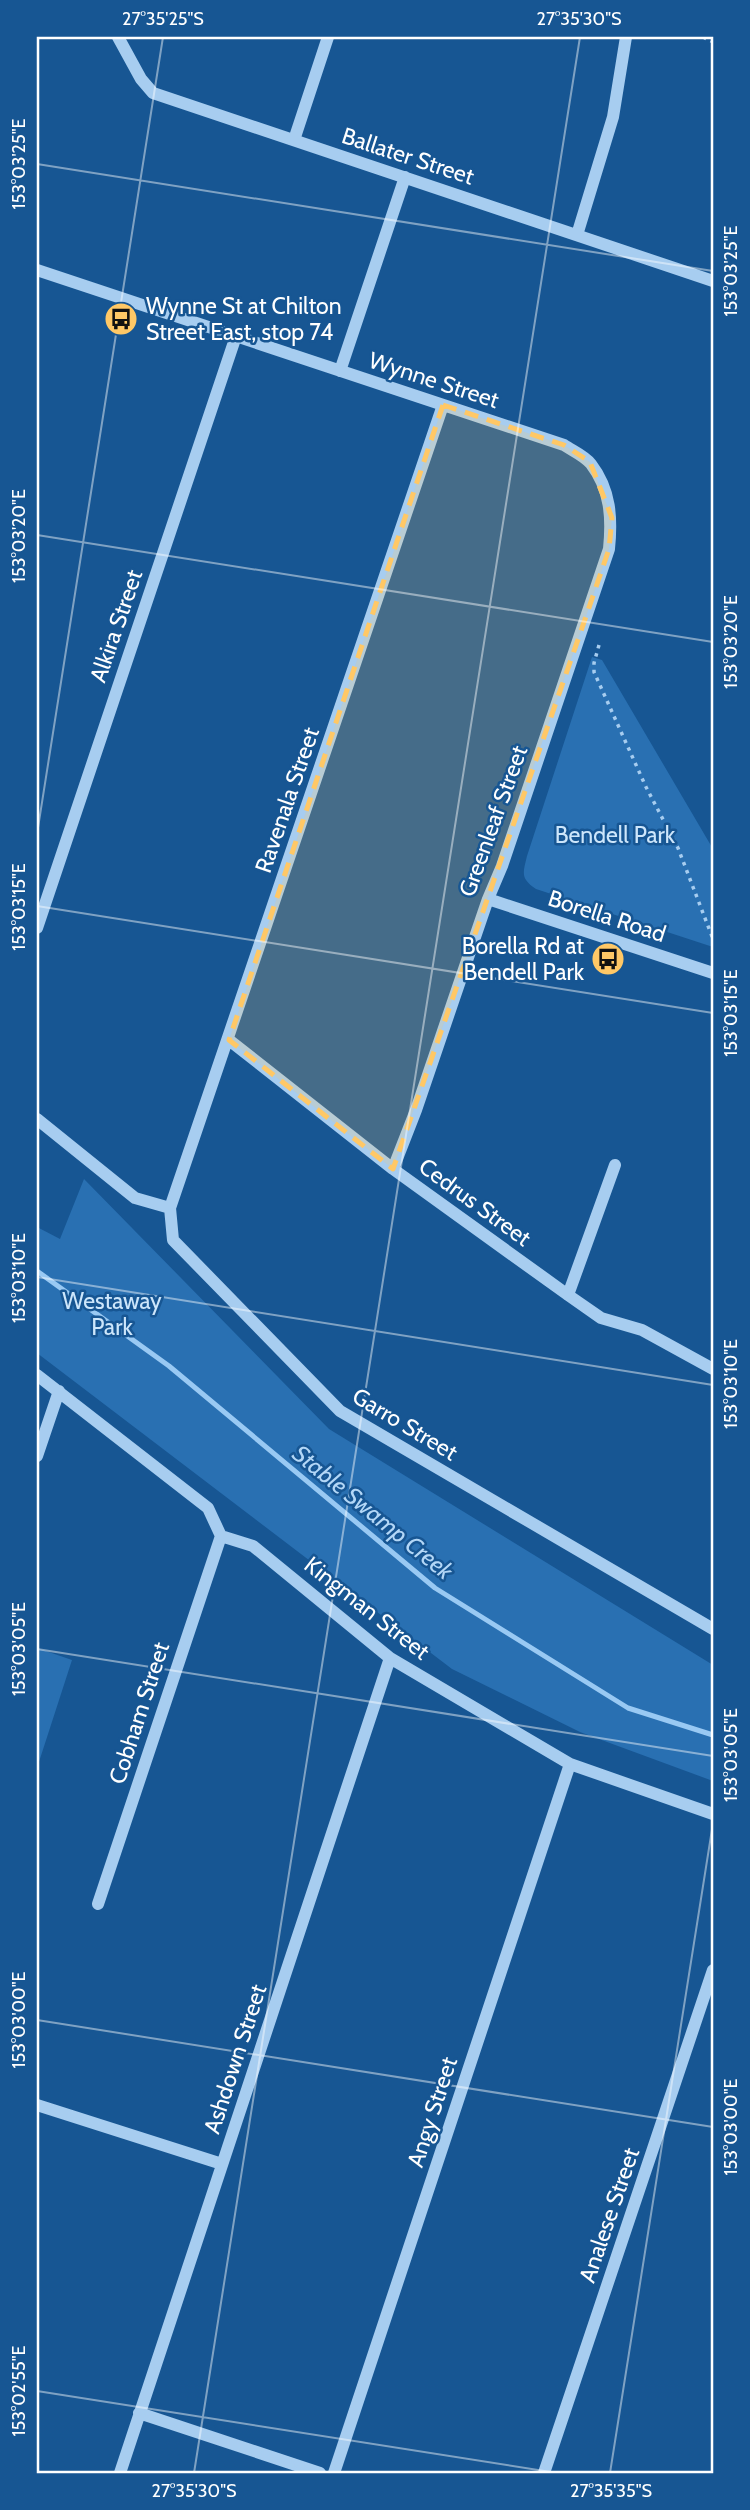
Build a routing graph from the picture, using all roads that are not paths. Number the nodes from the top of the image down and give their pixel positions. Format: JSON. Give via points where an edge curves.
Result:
{"nodes":[{"id":1,"x":118,"y":37,"type":"edge"},
{"id":2,"x":328,"y":37,"type":"edge"},
{"id":3,"x":626,"y":37,"type":"edge"},
{"id":4,"x":294,"y":140,"type":"junction"},
{"id":5,"x":405,"y":177,"type":"junction"},
{"id":6,"x":576,"y":235,"type":"junction"},
{"id":7,"x":37,"y":270,"type":"edge"},
{"id":8,"x":713,"y":281,"type":"edge"},
{"id":9,"x":236,"y":336,"type":"junction"},
{"id":10,"x":340,"y":371,"type":"junction"},
{"id":11,"x":443,"y":405,"type":"junction"},
{"id":12,"x":603,"y":485,"type":"joint"},
{"id":13,"x":488,"y":899,"type":"junction"},
{"id":14,"x":37,"y":928,"type":"edge"},
{"id":15,"x":713,"y":973,"type":"edge"},
{"id":16,"x":229,"y":1040,"type":"junction"},
{"id":17,"x":37,"y":1119,"type":"edge"},
{"id":18,"x":615,"y":1165,"type":"dead end"},
{"id":19,"x":393,"y":1169,"type":"junction"},
{"id":20,"x":170,"y":1208,"type":"junction"},
{"id":21,"x":568,"y":1295,"type":"junction"},
{"id":22,"x":713,"y":1369,"type":"edge"},
{"id":23,"x":37,"y":1375,"type":"edge"},
{"id":24,"x":59,"y":1391,"type":"junction"},
{"id":25,"x":37,"y":1456,"type":"edge"},
{"id":26,"x":221,"y":1536,"type":"junction"},
{"id":27,"x":713,"y":1629,"type":"edge"},
{"id":28,"x":390,"y":1658,"type":"junction"},
{"id":29,"x":570,"y":1764,"type":"junction"},
{"id":30,"x":713,"y":1814,"type":"edge"},
{"id":31,"x":98,"y":1904,"type":"dead end"},
{"id":32,"x":713,"y":1969,"type":"edge"},
{"id":33,"x":37,"y":2105,"type":"edge"},
{"id":34,"x":222,"y":2164,"type":"junction"},
{"id":35,"x":139,"y":2413,"type":"junction"},
{"id":36,"x":120,"y":2473,"type":"edge"},
{"id":37,"x":320,"y":2473,"type":"edge"},
{"id":38,"x":334,"y":2473,"type":"edge"},
{"id":39,"x":544,"y":2473,"type":"edge"}],
"edges":[{"from":1,"to":4,"type":"street","name":"Ballater Street","via":[[153,93]]},
{"from":2,"to":4,"type":"street"},
{"from":3,"to":6,"type":"street","via":[[613,117]]},
{"from":4,"to":5,"type":"street","name":"Ballater Street"},
{"from":5,"to":6,"type":"street","name":"Ballater Street"},
{"from":5,"to":10,"type":"street"},
{"from":6,"to":8,"type":"street","name":"Ballater Street"},
{"from":7,"to":9,"type":"street","name":"Wynne Street"},
{"from":9,"to":10,"type":"street","name":"Wynne Street"},
{"from":9,"to":14,"type":"street","name":"Alkira Street"},
{"from":10,"to":11,"type":"street","name":"Wynne Street"},
{"from":11,"to":12,"type":"street","name":"Wynne Street","via":[[564,445],[590,463]]},
{"from":11,"to":16,"type":"street","name":"Ravenala Street"},
{"from":12,"to":13,"type":"street","name":"Greenleaf Street","via":[[612,518],[609,549]]},
{"from":13,"to":15,"type":"street","name":"Borella Road"},
{"from":13,"to":19,"type":"street","name":"Greenleaf Street"},
{"from":16,"to":19,"type":"street","name":"Cedrus Street"},
{"from":16,"to":20,"type":"street","name":"Ravenala Street"},
{"from":17,"to":20,"type":"street","via":[[135,1198]]},
{"from":18,"to":21,"type":"street"},
{"from":19,"to":21,"type":"street","name":"Cedrus Street"},
{"from":20,"to":27,"type":"street","name":"Garro Street","via":[[173,1240],[340,1411]]},
{"from":21,"to":22,"type":"street","name":"Cedrus Street","via":[[601,1318],[642,1330]]},
{"from":23,"to":24,"type":"street"},
{"from":24,"to":25,"type":"street"},
{"from":24,"to":26,"type":"street","via":[[208,1508]]},
{"from":26,"to":28,"type":"street","name":"Kingman Street","via":[[253,1546]]},
{"from":26,"to":31,"type":"street","name":"Cobham Street"},
{"from":28,"to":29,"type":"street","name":"Kingman Street"},
{"from":28,"to":34,"type":"street","name":"Ashdown Street"},
{"from":29,"to":30,"type":"street","name":"Kingman Street"},
{"from":29,"to":38,"type":"street","name":"Angy Street"},
{"from":32,"to":39,"type":"street","name":"Analese Street"},
{"from":33,"to":34,"type":"street"},
{"from":34,"to":35,"type":"street","name":"Ashdown Street"},
{"from":35,"to":36,"type":"street","name":"Ashdown Street"},
{"from":35,"to":37,"type":"street"}]}
